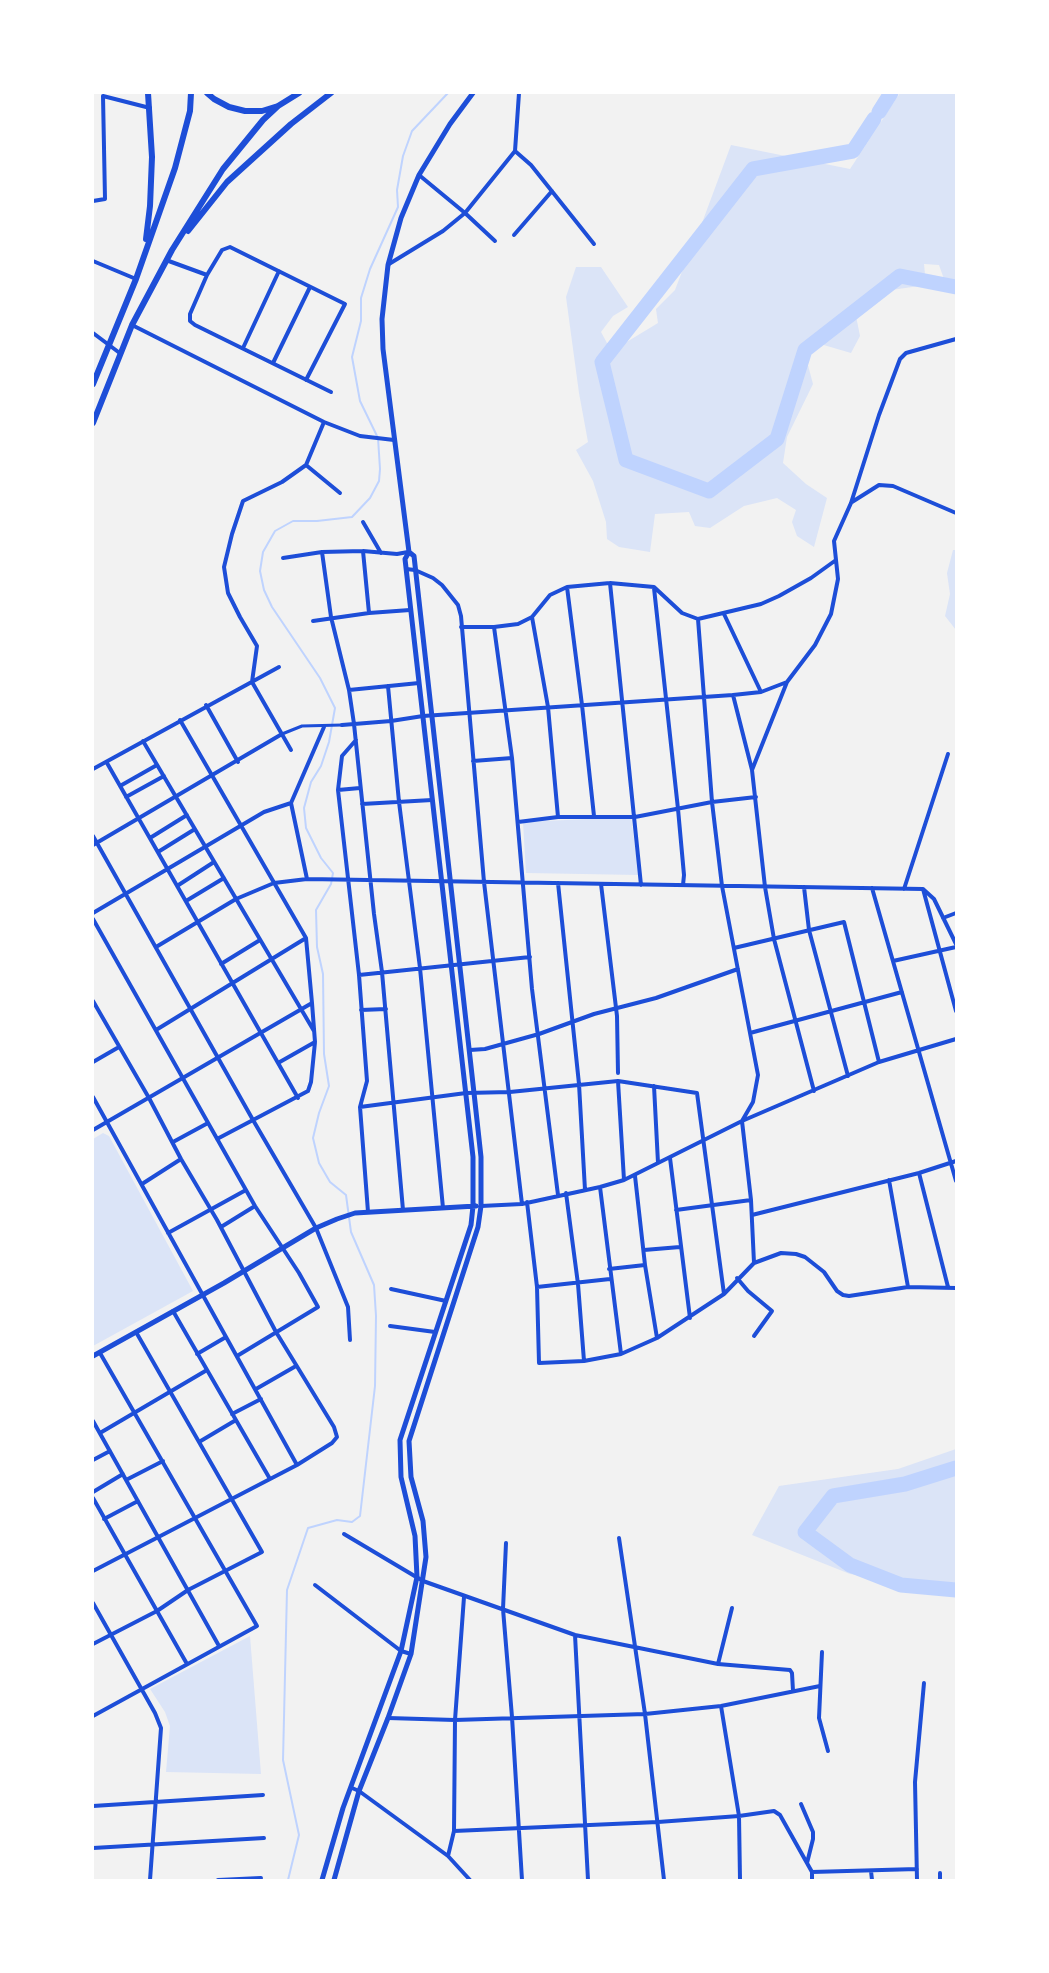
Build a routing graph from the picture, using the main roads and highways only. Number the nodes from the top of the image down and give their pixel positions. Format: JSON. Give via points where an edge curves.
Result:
{"nodes":[{"id":1,"x":148,"y":93,"type":"edge"},
{"id":2,"x":191,"y":93,"type":"edge"},
{"id":3,"x":207,"y":93,"type":"edge"},
{"id":4,"x":299,"y":93,"type":"edge"},
{"id":5,"x":331,"y":93,"type":"edge"},
{"id":6,"x":473,"y":93,"type":"edge"},
{"id":7,"x":278,"y":106,"type":"junction"},
{"id":8,"x":172,"y":250,"type":"junction"},
{"id":9,"x":145,"y":254,"type":"junction"},
{"id":10,"x":93,"y":384,"type":"edge"},
{"id":11,"x":93,"y":423,"type":"edge"},
{"id":12,"x":409,"y":552,"type":"junction"},
{"id":13,"x":473,"y":1206,"type":"junction"},
{"id":14,"x":481,"y":1206,"type":"junction"},
{"id":15,"x":93,"y":1356,"type":"edge"},
{"id":16,"x":322,"y":1880,"type":"edge"},
{"id":17,"x":334,"y":1880,"type":"edge"}],
"edges":[{"from":1,"to":9,"type":"main road","via":[[152,157]]},
{"from":2,"to":9,"type":"main road","via":[[184,140]]},
{"from":3,"to":7,"type":"main road","via":[[229,107],[245,111]]},
{"from":4,"to":7,"type":"main road"},
{"from":5,"to":8,"type":"main road","via":[[227,182]]},
{"from":6,"to":12,"type":"main road","via":[[419,176],[401,218],[388,265],[383,349]]},
{"from":7,"to":8,"type":"main road","via":[[223,169]]},
{"from":8,"to":11,"type":"main road","via":[[132,325]]},
{"from":9,"to":10,"type":"main road"},
{"from":12,"to":13,"type":"main road","via":[[405,559],[410,610],[473,1157]]},
{"from":12,"to":14,"type":"main road","via":[[414,556],[474,1093],[481,1157]]},
{"from":13,"to":14,"type":"main road"},
{"from":13,"to":15,"type":"main road","via":[[356,1213],[337,1219]]},
{"from":13,"to":16,"type":"main road","via":[[471,1225],[400,1440],[401,1477],[415,1536],[417,1577],[401,1651],[333,1838]]},
{"from":14,"to":17,"type":"main road","via":[[478,1227],[410,1442],[411,1477],[425,1534],[426,1557],[411,1654],[359,1791]]}]}
